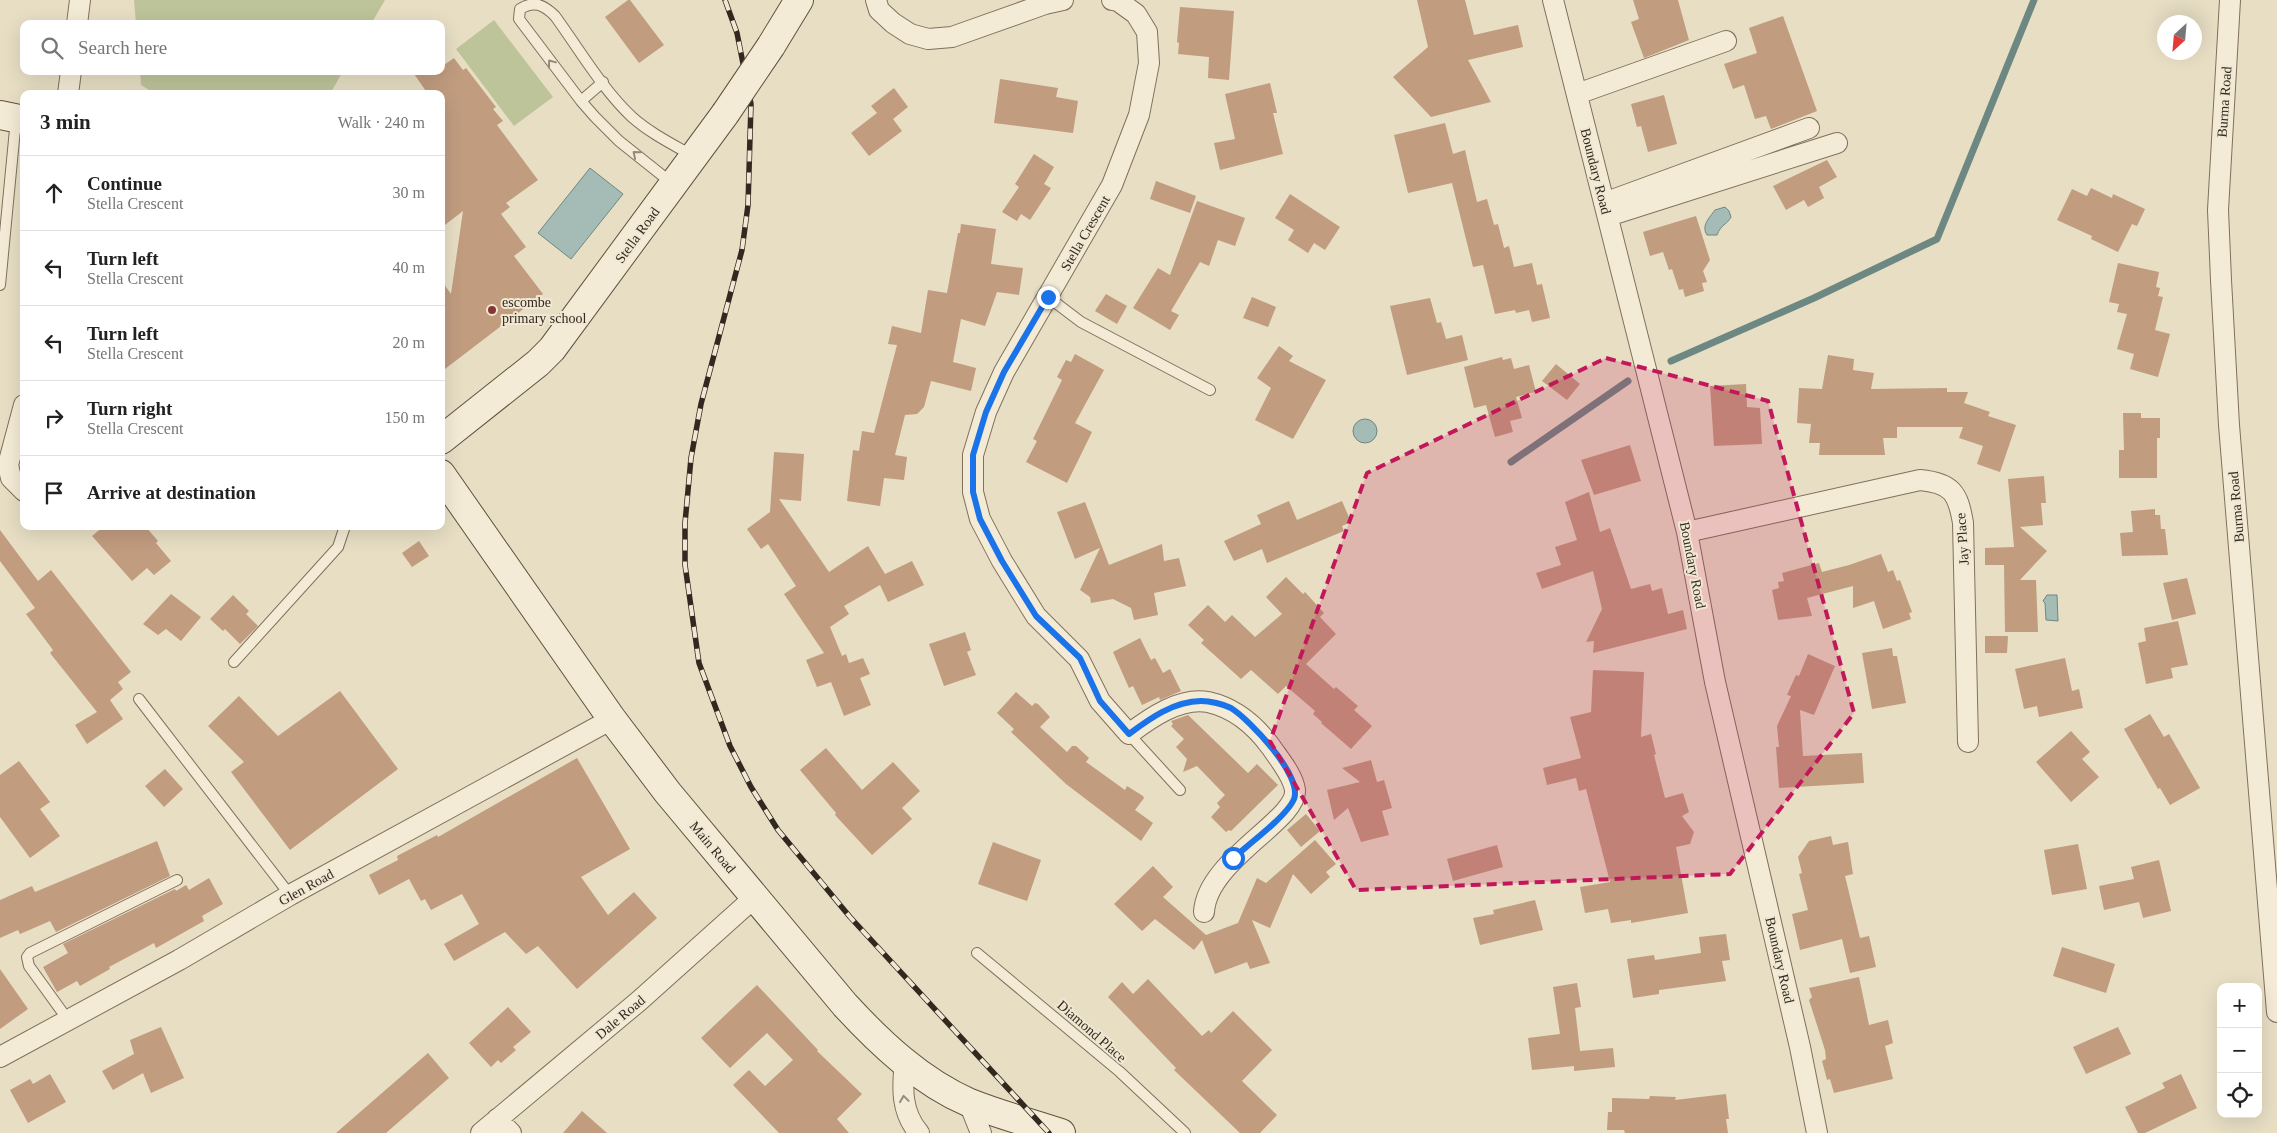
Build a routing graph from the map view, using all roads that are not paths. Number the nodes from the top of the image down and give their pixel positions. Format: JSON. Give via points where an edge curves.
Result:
{"nodes":[{"id":1,"x":80,"y":0,"type":"edge"},
{"id":2,"x":799,"y":0,"type":"edge"},
{"id":3,"x":876,"y":0,"type":"edge"},
{"id":4,"x":1063,"y":0,"type":"edge"},
{"id":5,"x":1112,"y":0,"type":"edge"},
{"id":6,"x":1553,"y":0,"type":"edge"},
{"id":7,"x":2230,"y":0,"type":"edge"},
{"id":8,"x":78,"y":20,"type":"edge"},
{"id":9,"x":1726,"y":41,"type":"dead end"},
{"id":10,"x":70,"y":75,"type":"edge"},
{"id":11,"x":603,"y":82,"type":"junction"},
{"id":12,"x":69,"y":90,"type":"edge"},
{"id":13,"x":1577,"y":94,"type":"junction"},
{"id":14,"x":580,"y":101,"type":"junction"},
{"id":15,"x":13,"y":118,"type":"edge"},
{"id":16,"x":1809,"y":128,"type":"dead end"},
{"id":17,"x":1837,"y":143,"type":"dead end"},
{"id":18,"x":694,"y":157,"type":"junction"},
{"id":19,"x":674,"y":185,"type":"junction"},
{"id":20,"x":1606,"y":210,"type":"junction"},
{"id":21,"x":0,"y":285,"type":"edge"},
{"id":22,"x":1048,"y":297,"type":"junction"},
{"id":23,"x":1210,"y":390,"type":"dead end"},
{"id":24,"x":20,"y":420,"type":"edge"},
{"id":25,"x":445,"y":437,"type":"edge"},
{"id":26,"x":445,"y":480,"type":"edge"},
{"id":27,"x":20,"y":487,"type":"edge"},
{"id":28,"x":344,"y":530,"type":"edge"},
{"id":29,"x":1687,"y":532,"type":"junction"},
{"id":30,"x":234,"y":662,"type":"dead end"},
{"id":31,"x":139,"y":699,"type":"dead end"},
{"id":32,"x":612,"y":719,"type":"junction"},
{"id":33,"x":1129,"y":734,"type":"junction"},
{"id":34,"x":1968,"y":742,"type":"dead end"},
{"id":35,"x":1180,"y":790,"type":"dead end"},
{"id":36,"x":177,"y":880,"type":"dead end"},
{"id":37,"x":290,"y":895,"type":"junction"},
{"id":38,"x":755,"y":897,"type":"junction"},
{"id":39,"x":1204,"y":912,"type":"dead end"},
{"id":40,"x":978,"y":953,"type":"dead end"},
{"id":41,"x":2277,"y":1012,"type":"edge"},
{"id":42,"x":68,"y":1020,"type":"junction"},
{"id":43,"x":0,"y":1057,"type":"edge"},
{"id":44,"x":905,"y":1062,"type":"junction"},
{"id":45,"x":969,"y":1102,"type":"junction"},
{"id":46,"x":504,"y":1126,"type":"edge"},
{"id":47,"x":481,"y":1133,"type":"edge"},
{"id":48,"x":919,"y":1133,"type":"edge"},
{"id":49,"x":981,"y":1133,"type":"edge"},
{"id":50,"x":1061,"y":1133,"type":"edge"},
{"id":51,"x":1185,"y":1133,"type":"edge"},
{"id":52,"x":1817,"y":1133,"type":"edge"}],
"edges":[{"from":1,"to":8,"type":"street"},
{"from":2,"to":18,"type":"main road","name":"Stella Road","bridge":true},
{"from":3,"to":4,"type":"street","via":[[879,10],[893,24],[928,39],[952,37]]},
{"from":5,"to":22,"type":"street","name":"Stella Crescent","via":[[1136,14],[1147,32],[1149,62],[1139,115],[1112,185]]},
{"from":6,"to":13,"type":"street","name":"Boundary Road"},
{"from":7,"to":41,"type":"street","name":"Burma Road","via":[[2218,210],[2220,280]]},
{"from":9,"to":13,"type":"street"},
{"from":10,"to":12,"type":"street"},
{"from":11,"to":14,"type":"lane"},
{"from":14,"to":11,"type":"lane","one_way":true,"via":[[519,19],[520,9],[526,3],[535,1],[555,16]]},
{"from":11,"to":18,"type":"lane","via":[[631,116]]},
{"from":13,"to":20,"type":"street","name":"Boundary Road"},
{"from":19,"to":14,"type":"lane","one_way":true,"via":[[619,141]]},
{"from":15,"to":21,"type":"lane"},
{"from":16,"to":20,"type":"street"},
{"from":17,"to":20,"type":"street"},
{"from":18,"to":19,"type":"main road","name":"Stella Road"},
{"from":19,"to":25,"type":"main road","name":"Stella Road","via":[[552,350]]},
{"from":20,"to":29,"type":"street","name":"Boundary Road"},
{"from":22,"to":23,"type":"lane","via":[[1081,322]]},
{"from":22,"to":33,"type":"street","name":"Stella Crescent","via":[[1004,372],[986,412],[973,455],[973,492],[980,519],[1036,616],[1080,658],[1100,701]]},
{"from":24,"to":27,"type":"street","via":[[8,465],[11,478]]},
{"from":26,"to":32,"type":"main road","name":"Main Road"},
{"from":28,"to":30,"type":"lane","via":[[338,547]]},
{"from":29,"to":34,"type":"street","name":"Jay Place","via":[[1920,480],[1938,482],[1951,489],[1960,504],[1963,523]]},
{"from":29,"to":52,"type":"street","name":"Boundary Road","via":[[1715,682],[1800,1046]]},
{"from":31,"to":37,"type":"lane"},
{"from":32,"to":37,"type":"street","name":"Glen Road"},
{"from":32,"to":38,"type":"main road","name":"Main Road","via":[[668,793]]},
{"from":33,"to":35,"type":"lane"},
{"from":33,"to":39,"type":"street","via":[[1151,717],[1188,703],[1202,701],[1229,707],[1270,745],[1292,780],[1295,791],[1290,806],[1233,858],[1209,893]]},
{"from":36,"to":42,"type":"lane","via":[[27,956],[29,966]]},
{"from":37,"to":42,"type":"street","name":"Glen Road"},
{"from":38,"to":44,"type":"main road","name":"Main Road","via":[[844,1004]]},
{"from":38,"to":46,"type":"street","name":"Dale Road"},
{"from":40,"to":51,"type":"lane","name":"Diamond Place","via":[[1120,1072]]},
{"from":42,"to":43,"type":"street","name":"Glen Road"},
{"from":44,"to":45,"type":"main road","name":"Main Road"},
{"from":48,"to":44,"type":"street","one_way":true,"via":[[912,1125],[903,1098]]},
{"from":45,"to":49,"type":"street"},
{"from":45,"to":50,"type":"main road","name":"Main Road"},
{"from":46,"to":47,"type":"street","name":"Dale Road"}]}
